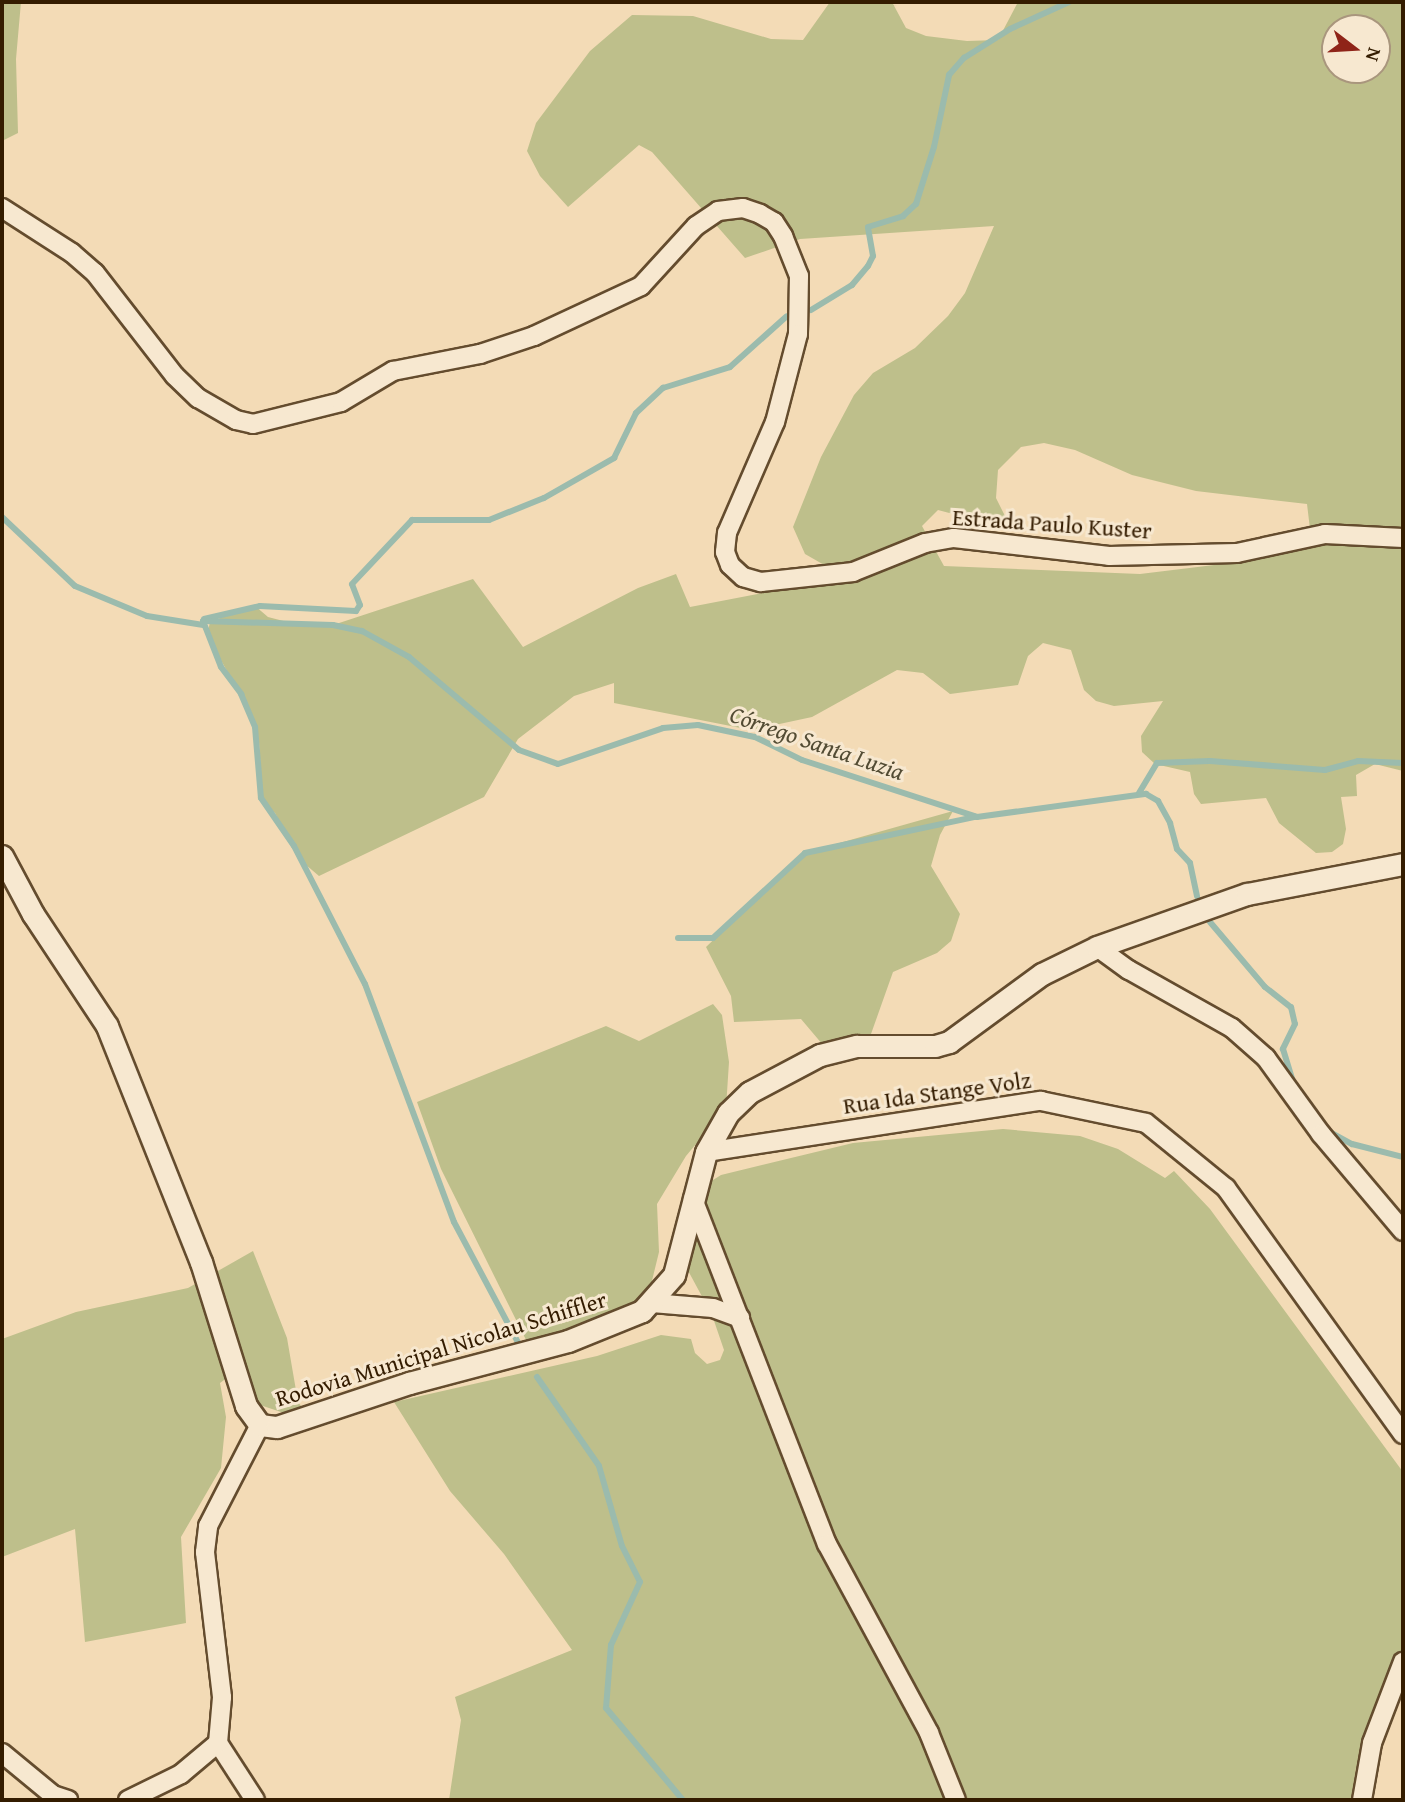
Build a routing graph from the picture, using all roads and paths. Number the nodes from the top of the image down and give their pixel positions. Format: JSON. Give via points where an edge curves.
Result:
{"nodes":[{"id":1,"x":2,"y":208,"type":"edge"},
{"id":2,"x":1403,"y":538,"type":"edge"},
{"id":3,"x":2,"y":856,"type":"edge"},
{"id":4,"x":1403,"y":864,"type":"edge"},
{"id":5,"x":1097,"y":947,"type":"junction"},
{"id":6,"x":706,"y":1152,"type":"junction"},
{"id":7,"x":694,"y":1199,"type":"junction"},
{"id":8,"x":1397,"y":1224,"type":"edge"},
{"id":9,"x":652,"y":1303,"type":"junction"},
{"id":10,"x":740,"y":1318,"type":"junction"},
{"id":11,"x":260,"y":1425,"type":"junction"},
{"id":12,"x":1403,"y":1434,"type":"edge"},
{"id":13,"x":1403,"y":1662,"type":"edge"},
{"id":14,"x":218,"y":1743,"type":"junction"},
{"id":15,"x":2,"y":1753,"type":"edge"},
{"id":16,"x":68,"y":1800,"type":"edge"},
{"id":17,"x":128,"y":1800,"type":"edge"},
{"id":18,"x":255,"y":1800,"type":"edge"},
{"id":19,"x":956,"y":1800,"type":"edge"},
{"id":20,"x":1362,"y":1800,"type":"edge"}],
"edges":[{"from":1,"to":2,"type":"street","name":"Estrada Paulo Kuster","via":[[95,273],[175,376],[198,398],[236,420],[253,424],[341,402],[393,370],[480,354],[534,336],[641,286],[696,226],[718,211],[743,208],[760,214],[778,229],[794,255],[799,276],[798,334],[775,422],[727,533],[725,552],[730,565],[743,577],[761,582],[853,572],[925,543],[954,538],[1109,556],[1237,553],[1325,534]]},
{"from":3,"to":11,"type":"street","name":"Rodovia Municipal Nicolau Schiffler","via":[[33,914],[107,1026],[201,1262],[246,1406]]},
{"from":4,"to":5,"type":"street","name":"Rodovia Municipal Nicolau Schiffler","via":[[1247,894]]},
{"from":5,"to":6,"type":"street","name":"Rodovia Municipal Nicolau Schiffler","via":[[1042,974],[949,1042],[857,1046],[820,1055],[738,1102]]},
{"from":5,"to":8,"type":"street","via":[[1232,1028],[1266,1058]]},
{"from":6,"to":7,"type":"street","name":"Rodovia Municipal Nicolau Schiffler"},
{"from":6,"to":12,"type":"street","name":"Rua Ida Stange Volz","via":[[1041,1101],[1146,1124],[1226,1188]]},
{"from":7,"to":9,"type":"street","name":"Rodovia Municipal Nicolau Schiffler","via":[[674,1275]]},
{"from":7,"to":10,"type":"street"},
{"from":9,"to":10,"type":"street","via":[[713,1308]]},
{"from":9,"to":11,"type":"street","name":"Rodovia Municipal Nicolau Schiffler","via":[[618,1324],[568,1341],[409,1383],[303,1421]]},
{"from":10,"to":19,"type":"street","via":[[827,1544],[929,1733]]},
{"from":11,"to":14,"type":"street","via":[[208,1527],[205,1552],[222,1697]]},
{"from":13,"to":20,"type":"street","via":[[1372,1743]]},
{"from":14,"to":17,"type":"street","via":[[181,1774]]},
{"from":14,"to":18,"type":"street"},
{"from":15,"to":16,"type":"street","via":[[53,1795]]}]}
